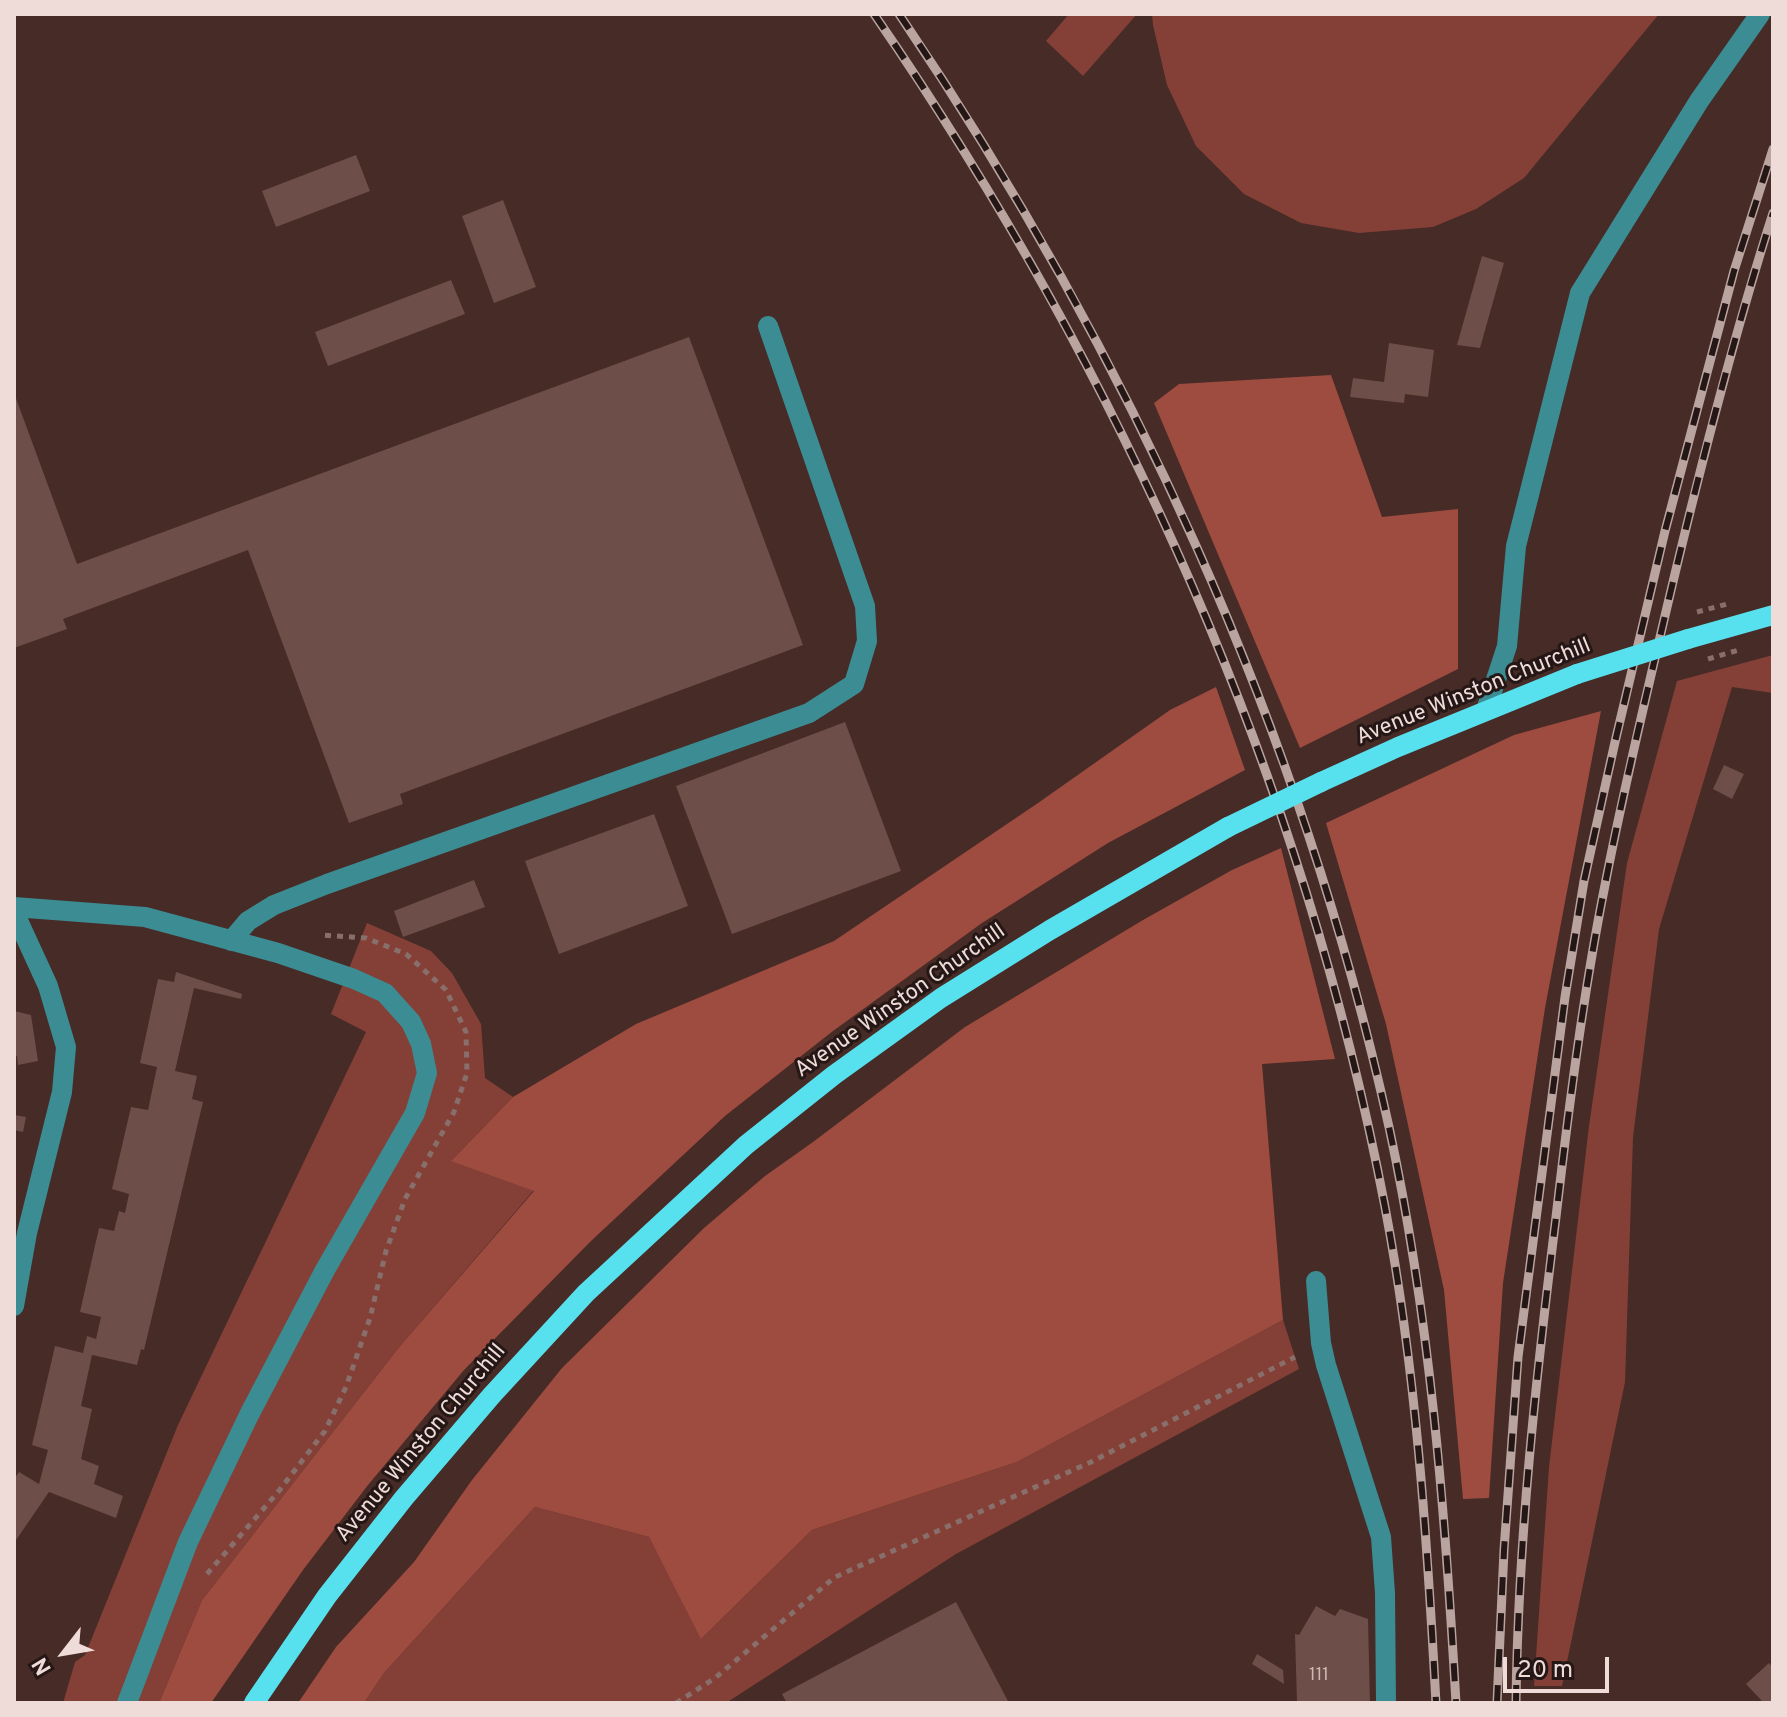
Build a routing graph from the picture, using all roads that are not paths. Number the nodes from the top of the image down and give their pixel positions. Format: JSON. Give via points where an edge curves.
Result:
{"nodes":[{"id":1,"x":1760,"y":14,"type":"edge"},
{"id":2,"x":768,"y":326,"type":"dead end"},
{"id":3,"x":1773,"y":615,"type":"edge"},
{"id":4,"x":1486,"y":710,"type":"junction"},
{"id":5,"x":14,"y":910,"type":"edge"},
{"id":6,"x":231,"y":941,"type":"junction"},
{"id":7,"x":20,"y":1232,"type":"edge"},
{"id":8,"x":1316,"y":1281,"type":"dead end"},
{"id":9,"x":14,"y":1306,"type":"edge"},
{"id":10,"x":127,"y":1703,"type":"edge"},
{"id":11,"x":254,"y":1703,"type":"edge"},
{"id":12,"x":1386,"y":1703,"type":"edge"}],
"edges":[{"from":1,"to":4,"type":"street","via":[[1699,101],[1580,293],[1516,546],[1507,646]]},
{"from":2,"to":6,"type":"street","via":[[865,606],[867,641],[854,684],[809,713],[274,905],[248,921]]},
{"from":3,"to":4,"type":"main road","name":"Avenue Winston Churchill","bridge":true,"via":[[1577,674]]},
{"from":4,"to":11,"type":"main road","name":"Avenue Winston Churchill","bridge":true,"via":[[1228,827],[1064,922],[941,998],[746,1145],[586,1293],[492,1395],[327,1596]]},
{"from":5,"to":6,"type":"street","via":[[145,917]]},
{"from":5,"to":7,"type":"street","via":[[48,986],[66,1047],[62,1092]]},
{"from":6,"to":10,"type":"street","via":[[342,974],[385,993],[411,1022],[427,1073],[415,1113],[318,1283],[188,1542]]},
{"from":7,"to":9,"type":"street"},
{"from":8,"to":12,"type":"street","via":[[1326,1365],[1381,1537]]}]}
